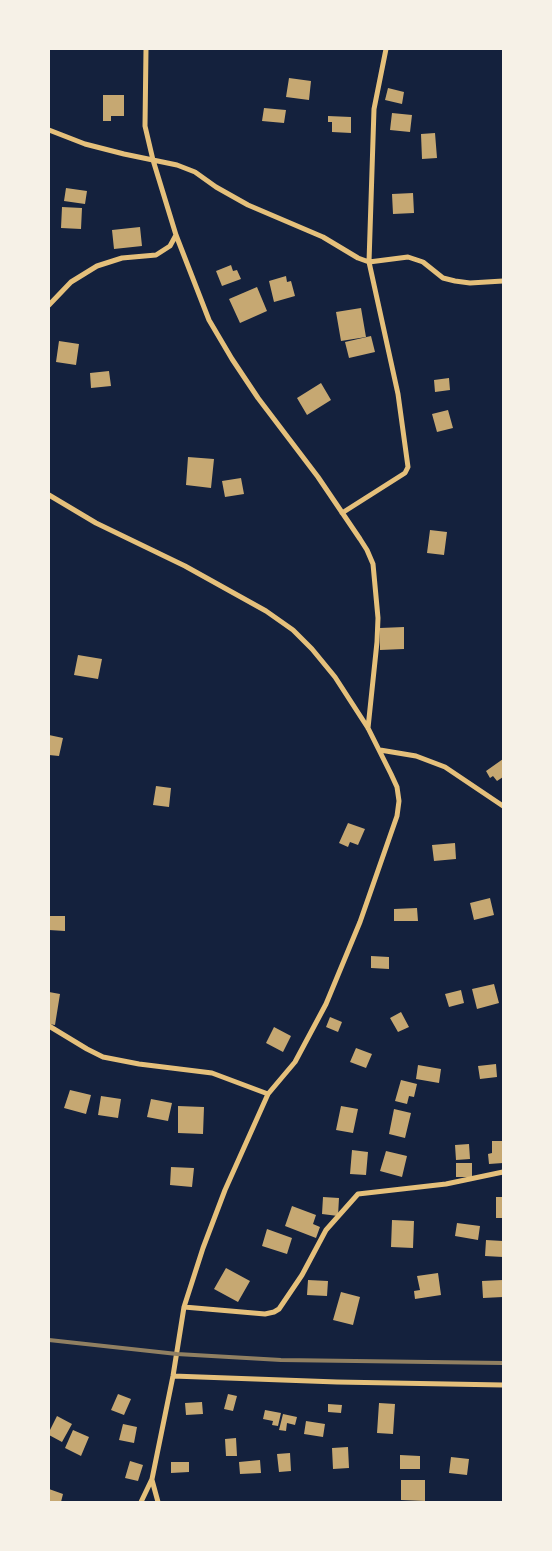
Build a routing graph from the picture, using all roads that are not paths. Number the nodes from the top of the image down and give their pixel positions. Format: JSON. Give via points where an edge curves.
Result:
{"nodes":[{"id":1,"x":146,"y":49,"type":"edge"},
{"id":2,"x":386,"y":49,"type":"edge"},
{"id":3,"x":49,"y":130,"type":"edge"},
{"id":4,"x":153,"y":160,"type":"junction"},
{"id":5,"x":176,"y":235,"type":"junction"},
{"id":6,"x":369,"y":262,"type":"junction"},
{"id":7,"x":503,"y":282,"type":"edge"},
{"id":8,"x":49,"y":305,"type":"edge"},
{"id":9,"x":49,"y":495,"type":"edge"},
{"id":10,"x":342,"y":513,"type":"junction"},
{"id":11,"x":368,"y":728,"type":"junction"},
{"id":12,"x":380,"y":750,"type":"junction"},
{"id":13,"x":503,"y":806,"type":"edge"},
{"id":14,"x":49,"y":1026,"type":"edge"},
{"id":15,"x":268,"y":1094,"type":"junction"},
{"id":16,"x":503,"y":1172,"type":"edge"},
{"id":17,"x":184,"y":1307,"type":"junction"},
{"id":18,"x":173,"y":1376,"type":"junction"},
{"id":19,"x":503,"y":1385,"type":"edge"},
{"id":20,"x":152,"y":1479,"type":"junction"},
{"id":21,"x":140,"y":1502,"type":"edge"},
{"id":22,"x":158,"y":1502,"type":"edge"}],
"edges":[{"from":1,"to":4,"type":"street","via":[[145,126]]},
{"from":2,"to":6,"type":"street","via":[[374,109]]},
{"from":3,"to":4,"type":"street","via":[[85,144]]},
{"from":4,"to":5,"type":"street"},
{"from":4,"to":6,"type":"street","via":[[195,172],[248,205]]},
{"from":5,"to":8,"type":"street","via":[[170,246],[156,254],[122,258],[96,266],[71,282]]},
{"from":5,"to":10,"type":"street","via":[[209,320],[232,359]]},
{"from":6,"to":7,"type":"street","via":[[408,257],[423,262],[443,278],[454,281]]},
{"from":6,"to":10,"type":"street","via":[[398,394],[408,467],[405,473]]},
{"from":9,"to":11,"type":"street","via":[[96,523],[185,566],[266,611],[312,649],[335,677]]},
{"from":10,"to":11,"type":"street","via":[[367,550],[375,578],[377,642]]},
{"from":11,"to":12,"type":"street"},
{"from":12,"to":13,"type":"street","via":[[416,756],[445,767]]},
{"from":12,"to":15,"type":"street","via":[[396,787],[399,801],[396,816],[360,922],[326,1004],[295,1062]]},
{"from":14,"to":15,"type":"street","via":[[103,1057],[212,1072]]},
{"from":15,"to":17,"type":"street","via":[[225,1190]]},
{"from":16,"to":17,"type":"street","via":[[446,1184],[358,1194],[326,1230],[302,1275],[274,1312]]},
{"from":17,"to":18,"type":"street"},
{"from":18,"to":19,"type":"street"},
{"from":18,"to":20,"type":"street"},
{"from":20,"to":21,"type":"street"},
{"from":20,"to":22,"type":"street"}]}
